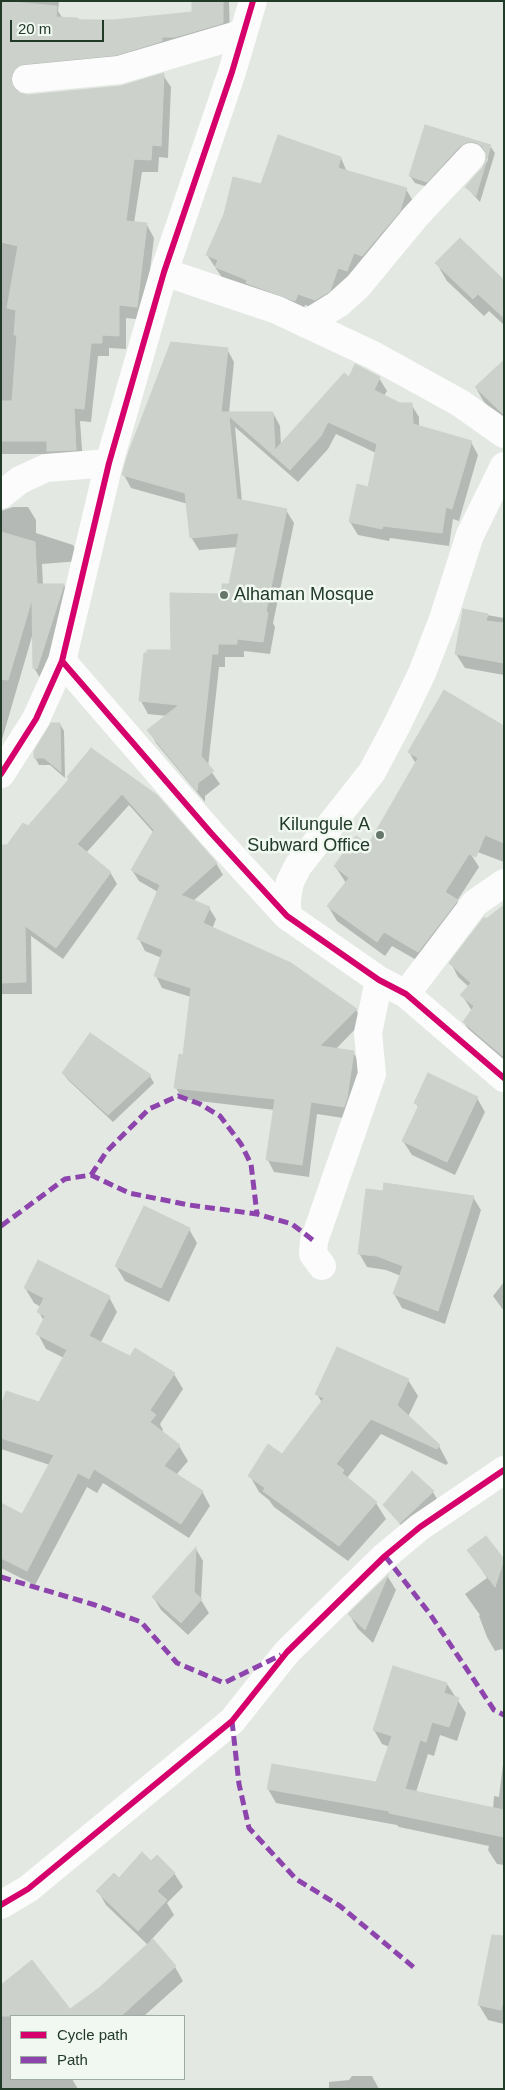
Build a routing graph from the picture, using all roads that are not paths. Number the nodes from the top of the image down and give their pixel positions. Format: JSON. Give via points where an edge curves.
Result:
{"nodes":[{"id":1,"x":253,"y":1,"type":"edge"},
{"id":2,"x":242,"y":34,"type":"junction"},
{"id":3,"x":26,"y":79,"type":"dead end"},
{"id":4,"x":471,"y":157,"type":"dead end"},
{"id":5,"x":164,"y":272,"type":"junction"},
{"id":6,"x":306,"y":324,"type":"junction"},
{"id":7,"x":504,"y":434,"type":"edge"},
{"id":8,"x":109,"y":463,"type":"junction"},
{"id":9,"x":504,"y":466,"type":"edge"},
{"id":10,"x":1,"y":495,"type":"edge"},
{"id":11,"x":62,"y":662,"type":"junction"},
{"id":12,"x":1,"y":774,"type":"edge"},
{"id":13,"x":504,"y":883,"type":"edge"},
{"id":14,"x":287,"y":916,"type":"junction"},
{"id":15,"x":379,"y":980,"type":"junction"},
{"id":16,"x":406,"y":994,"type":"junction"},
{"id":17,"x":504,"y":1078,"type":"edge"},
{"id":18,"x":322,"y":1266,"type":"dead end"},
{"id":19,"x":504,"y":1470,"type":"edge"},
{"id":20,"x":1,"y":1905,"type":"edge"}],
"edges":[{"from":1,"to":2,"type":"street"},
{"from":2,"to":3,"type":"street","via":[[119,70]]},
{"from":2,"to":5,"type":"street"},
{"from":4,"to":6,"type":"street","via":[[358,286],[338,304]]},
{"from":5,"to":6,"type":"street","via":[[277,310]]},
{"from":5,"to":8,"type":"street"},
{"from":6,"to":7,"type":"street","via":[[372,355],[460,403]]},
{"from":8,"to":10,"type":"street","via":[[46,468],[20,480]]},
{"from":8,"to":11,"type":"street"},
{"from":9,"to":14,"type":"street","via":[[470,535],[443,619],[406,708],[372,772],[298,866],[288,890]]},
{"from":11,"to":12,"type":"street","via":[[36,719]]},
{"from":11,"to":14,"type":"street"},
{"from":13,"to":16,"type":"street","via":[[475,902]]},
{"from":14,"to":15,"type":"street"},
{"from":15,"to":16,"type":"street"},
{"from":15,"to":18,"type":"street","via":[[368,1033],[372,1074],[314,1241],[313,1254]]},
{"from":16,"to":17,"type":"street"},
{"from":19,"to":20,"type":"street","via":[[420,1527],[386,1556],[287,1652],[232,1721],[28,1889]]}]}
